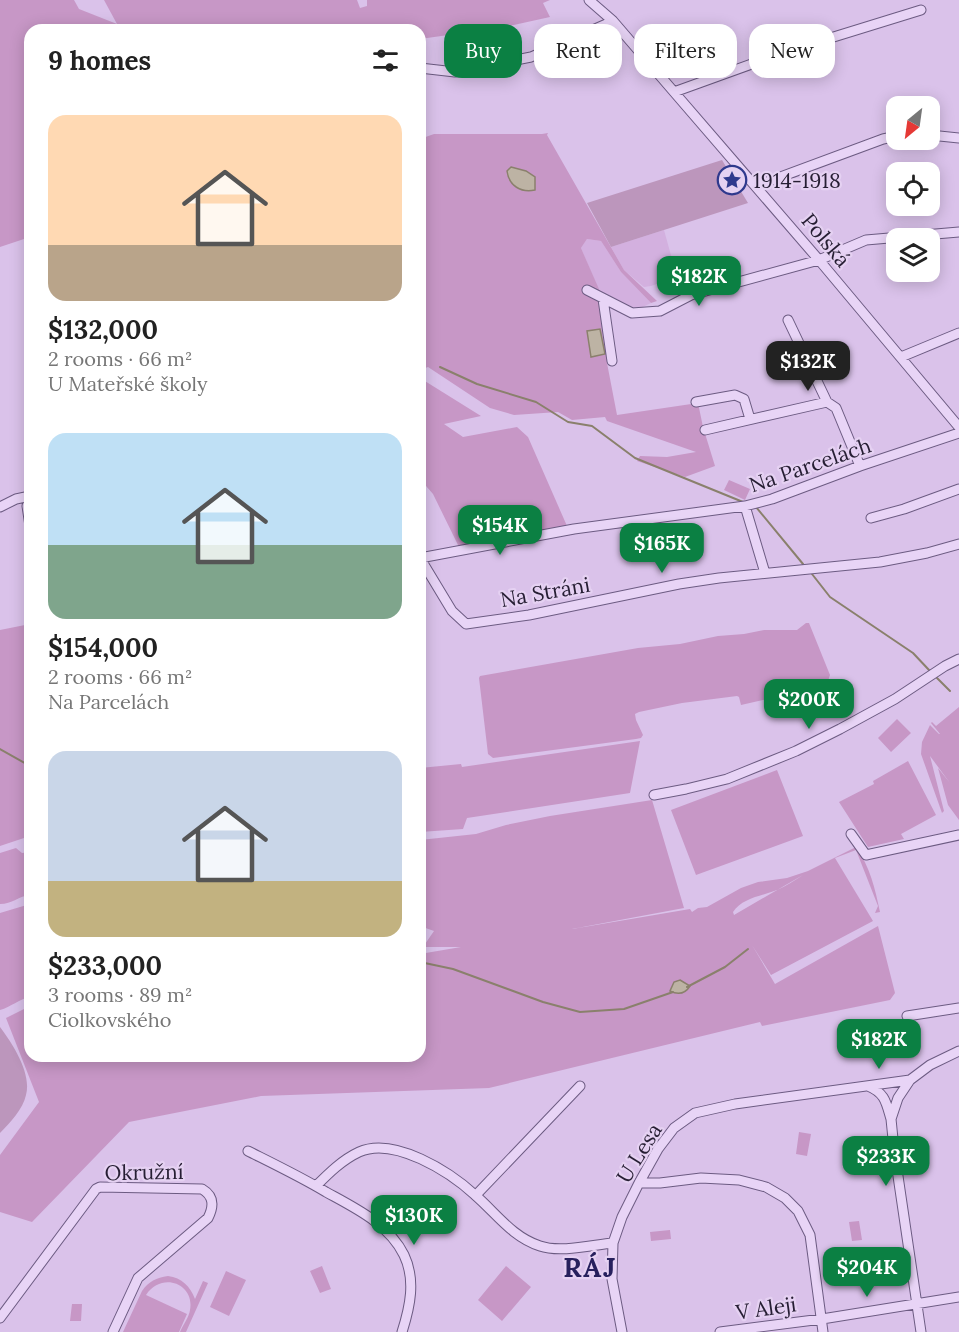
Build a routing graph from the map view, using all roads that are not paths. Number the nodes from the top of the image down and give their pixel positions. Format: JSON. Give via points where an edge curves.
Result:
{"nodes":[{"id":1,"x":589,"y":0,"type":"edge"},
{"id":2,"x":921,"y":10,"type":"dead end"},
{"id":3,"x":613,"y":21,"type":"junction"},
{"id":4,"x":426,"y":69,"type":"edge"},
{"id":5,"x":674,"y":92,"type":"junction"},
{"id":6,"x":940,"y":136,"type":"edge"},
{"id":7,"x":886,"y":138,"type":"edge"},
{"id":8,"x":959,"y":138,"type":"edge"},
{"id":9,"x":756,"y":186,"type":"junction"},
{"id":10,"x":959,"y":232,"type":"edge"},
{"id":11,"x":819,"y":260,"type":"junction"},
{"id":12,"x":587,"y":290,"type":"dead end"},
{"id":13,"x":603,"y":299,"type":"junction"},
{"id":14,"x":788,"y":320,"type":"dead end"},
{"id":15,"x":959,"y":333,"type":"edge"},
{"id":16,"x":901,"y":357,"type":"junction"},
{"id":17,"x":612,"y":361,"type":"dead end"},
{"id":18,"x":696,"y":402,"type":"dead end"},
{"id":19,"x":827,"y":402,"type":"junction"},
{"id":20,"x":750,"y":419,"type":"junction"},
{"id":21,"x":959,"y":427,"type":"edge"},
{"id":22,"x":705,"y":430,"type":"dead end"},
{"id":23,"x":959,"y":433,"type":"edge"},
{"id":24,"x":860,"y":466,"type":"junction"},
{"id":25,"x":959,"y":489,"type":"edge"},
{"id":26,"x":24,"y":497,"type":"edge"},
{"id":27,"x":745,"y":506,"type":"junction"},
{"id":28,"x":0,"y":507,"type":"edge"},
{"id":29,"x":871,"y":518,"type":"dead end"},
{"id":30,"x":959,"y":544,"type":"edge"},
{"id":31,"x":426,"y":557,"type":"edge"},
{"id":32,"x":426,"y":568,"type":"edge"},
{"id":33,"x":765,"y":573,"type":"junction"},
{"id":34,"x":959,"y":659,"type":"edge"},
{"id":35,"x":654,"y":795,"type":"dead end"},
{"id":36,"x":851,"y":834,"type":"dead end"},
{"id":37,"x":959,"y":835,"type":"edge"},
{"id":38,"x":959,"y":1008,"type":"edge"},
{"id":39,"x":907,"y":1016,"type":"dead end"},
{"id":40,"x":959,"y":1051,"type":"edge"},
{"id":41,"x":910,"y":1080,"type":"junction"},
{"id":42,"x":866,"y":1085,"type":"junction"},
{"id":43,"x":580,"y":1086,"type":"dead end"},
{"id":44,"x":891,"y":1119,"type":"junction"},
{"id":45,"x":248,"y":1151,"type":"dead end"},
{"id":46,"x":639,"y":1183,"type":"junction"},
{"id":47,"x":316,"y":1186,"type":"junction"},
{"id":48,"x":476,"y":1195,"type":"junction"},
{"id":49,"x":613,"y":1243,"type":"junction"},
{"id":50,"x":959,"y":1297,"type":"edge"},
{"id":51,"x":917,"y":1304,"type":"junction"},
{"id":52,"x":0,"y":1318,"type":"edge"},
{"id":53,"x":822,"y":1318,"type":"junction"},
{"id":54,"x":113,"y":1332,"type":"edge"},
{"id":55,"x":402,"y":1332,"type":"edge"},
{"id":56,"x":622,"y":1332,"type":"edge"},
{"id":57,"x":720,"y":1332,"type":"edge"},
{"id":58,"x":823,"y":1332,"type":"edge"},
{"id":59,"x":921,"y":1332,"type":"edge"}],
"edges":[{"from":1,"to":3,"type":"street","name":"Polská"},
{"from":2,"to":5,"type":"street"},
{"from":3,"to":4,"type":"street","via":[[531,57],[455,72]]},
{"from":3,"to":5,"type":"street","name":"Polská"},
{"from":5,"to":9,"type":"street","name":"Polská"},
{"from":6,"to":8,"type":"street"},
{"from":7,"to":9,"type":"street"},
{"from":9,"to":11,"type":"street","name":"Polská"},
{"from":10,"to":11,"type":"street","via":[[866,240]]},
{"from":11,"to":13,"type":"street","via":[[691,295],[660,311],[632,313]]},
{"from":11,"to":16,"type":"street","name":"Polská"},
{"from":12,"to":13,"type":"street"},
{"from":13,"to":17,"type":"street"},
{"from":14,"to":19,"type":"street"},
{"from":15,"to":16,"type":"street"},
{"from":16,"to":21,"type":"street","name":"Polská"},
{"from":18,"to":20,"type":"street","via":[[735,395],[744,399]]},
{"from":19,"to":20,"type":"street"},
{"from":19,"to":24,"type":"street","via":[[836,408]]},
{"from":20,"to":22,"type":"street"},
{"from":23,"to":24,"type":"street","name":"Na Parcelách"},
{"from":24,"to":27,"type":"street","name":"Na Parcelách"},
{"from":25,"to":29,"type":"street"},
{"from":26,"to":28,"type":"street"},
{"from":27,"to":31,"type":"street","name":"Na Parcelách","via":[[574,529]]},
{"from":27,"to":33,"type":"street"},
{"from":30,"to":33,"type":"street","name":"Na Stráni","via":[[880,562]]},
{"from":32,"to":33,"type":"street","name":"Na Stráni","via":[[452,611],[466,624],[679,584]]},
{"from":34,"to":35,"type":"street","via":[[895,699],[796,751],[727,779]]},
{"from":36,"to":37,"type":"street","via":[[866,855]]},
{"from":38,"to":39,"type":"street"},
{"from":40,"to":41,"type":"street"},
{"from":41,"to":42,"type":"street","name":"U Lesa"},
{"from":41,"to":44,"type":"street"},
{"from":42,"to":44,"type":"street","via":[[885,1100]]},
{"from":42,"to":46,"type":"street","name":"U Lesa","via":[[695,1113],[674,1128]]},
{"from":43,"to":48,"type":"street"},
{"from":44,"to":51,"type":"street"},
{"from":45,"to":47,"type":"street"},
{"from":46,"to":49,"type":"street","name":"U Lesa"},
{"from":46,"to":53,"type":"street","via":[[701,1178],[739,1180],[766,1187],[784,1198],[798,1211],[810,1235]]},
{"from":47,"to":48,"type":"street","via":[[345,1160],[377,1148],[402,1151],[423,1160]]},
{"from":47,"to":55,"type":"street","via":[[382,1226],[405,1256],[411,1293]]},
{"from":48,"to":49,"type":"street","via":[[509,1228],[542,1247],[560,1249]]},
{"from":49,"to":56,"type":"street","name":"U Lesa","via":[[612,1279]]},
{"from":50,"to":51,"type":"street","name":"V Aleji"},
{"from":51,"to":53,"type":"street","name":"V Aleji"},
{"from":51,"to":59,"type":"street"},
{"from":52,"to":54,"type":"street","name":"Okružní","via":[[99,1187],[202,1189],[210,1194],[213,1206],[208,1218],[138,1278]]},
{"from":53,"to":57,"type":"street","name":"V Aleji"},
{"from":53,"to":58,"type":"street"}]}
